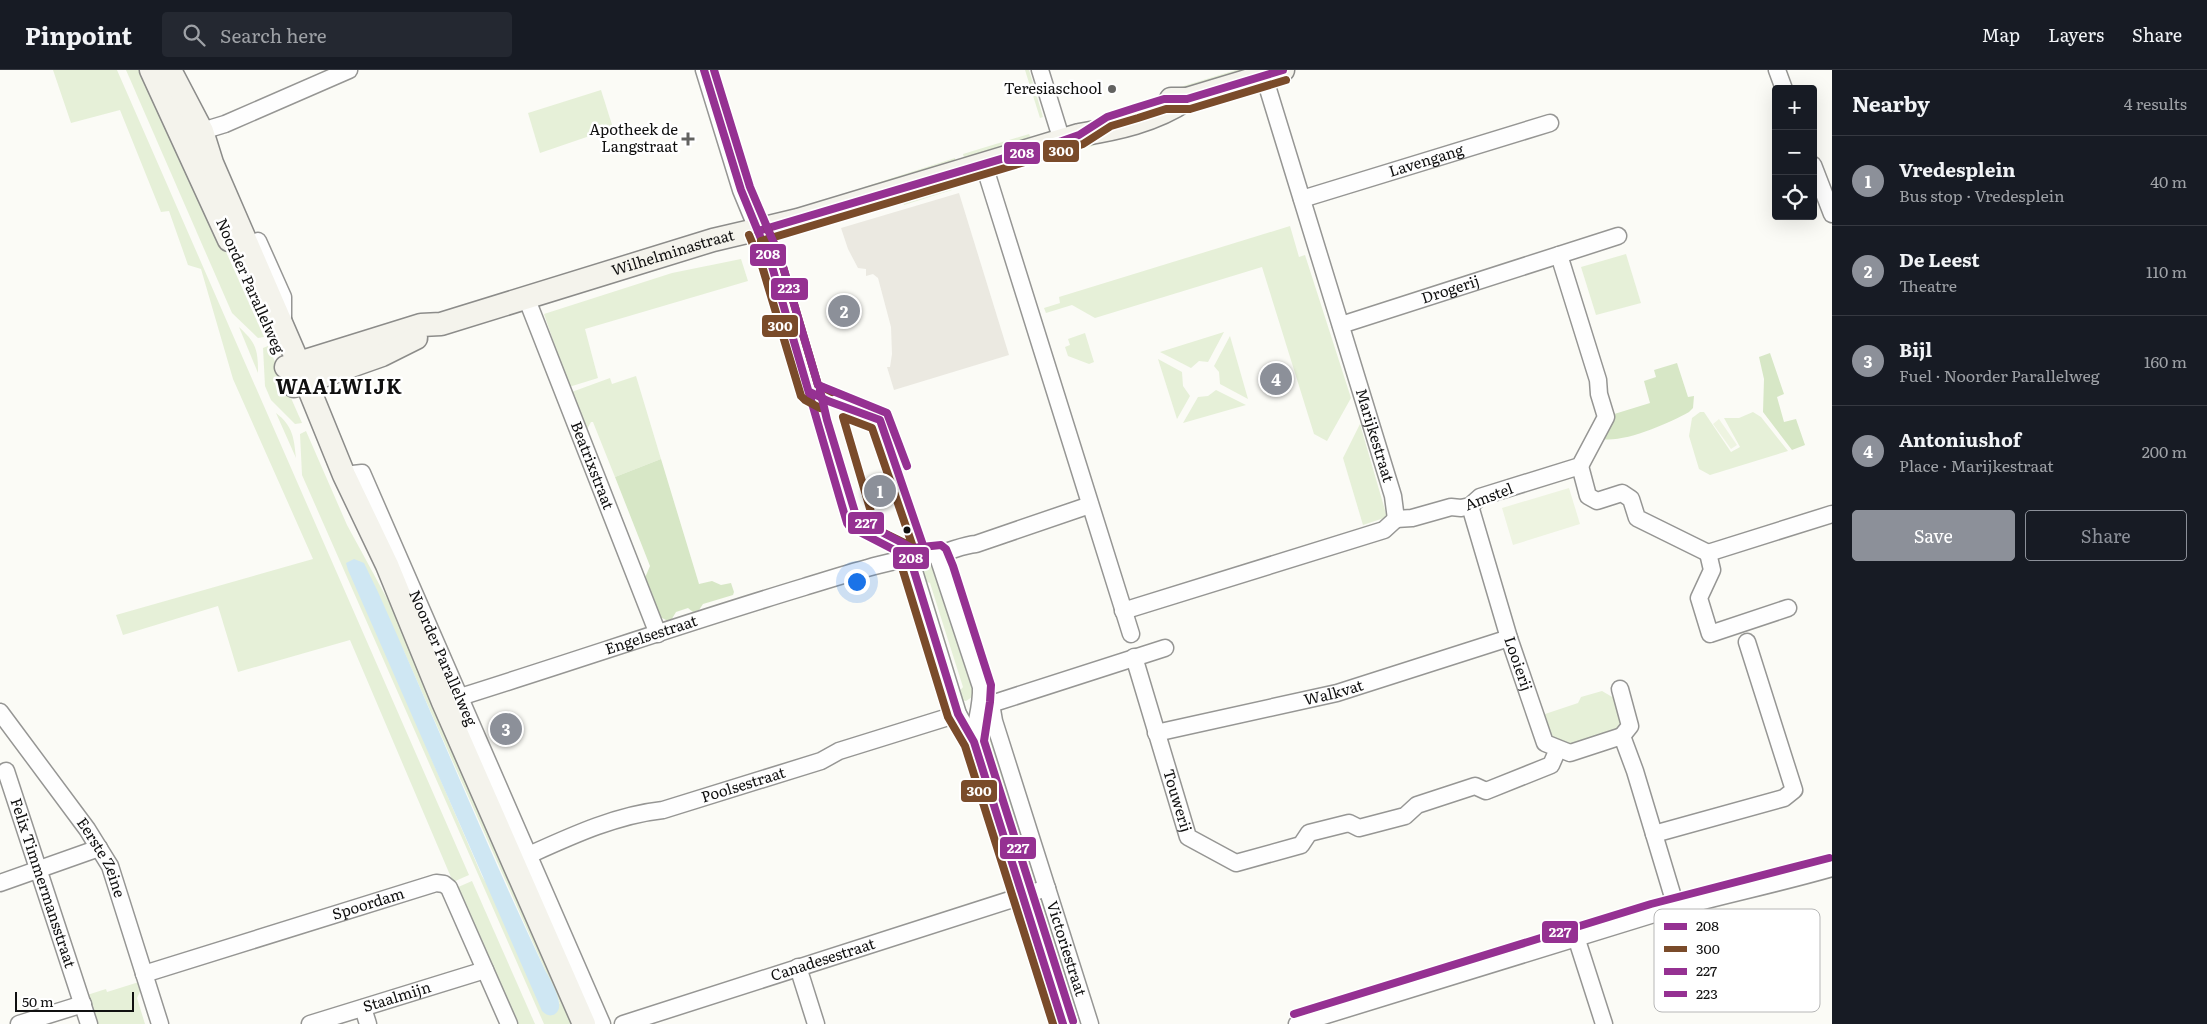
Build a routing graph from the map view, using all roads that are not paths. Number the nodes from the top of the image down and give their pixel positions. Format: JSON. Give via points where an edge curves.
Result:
{"nodes":[{"id":1,"x":151,"y":70,"type":"edge"},
{"id":2,"x":170,"y":70,"type":"edge"},
{"id":3,"x":349,"y":70,"type":"edge"},
{"id":4,"x":704,"y":70,"type":"edge"},
{"id":5,"x":1040,"y":70,"type":"edge"},
{"id":6,"x":1777,"y":70,"type":"edge"},
{"id":7,"x":1274,"y":73,"type":"edge"},
{"id":8,"x":1783,"y":85,"type":"edge"},
{"id":9,"x":1550,"y":123,"type":"dead end"},
{"id":10,"x":199,"y":133,"type":"junction"},
{"id":11,"x":1070,"y":138,"type":"junction"},
{"id":12,"x":984,"y":165,"type":"junction"},
{"id":13,"x":1817,"y":175,"type":"edge"},
{"id":14,"x":1302,"y":199,"type":"junction"},
{"id":15,"x":1832,"y":214,"type":"edge"},
{"id":16,"x":758,"y":231,"type":"junction"},
{"id":17,"x":1618,"y":236,"type":"dead end"},
{"id":18,"x":1560,"y":255,"type":"junction"},
{"id":19,"x":526,"y":297,"type":"junction"},
{"id":20,"x":1341,"y":325,"type":"junction"},
{"id":21,"x":296,"y":374,"type":"junction"},
{"id":22,"x":1580,"y":466,"type":"junction"},
{"id":23,"x":344,"y":475,"type":"junction"},
{"id":24,"x":1090,"y":505,"type":"junction"},
{"id":25,"x":1470,"y":506,"type":"junction"},
{"id":26,"x":1832,"y":514,"type":"edge"},
{"id":27,"x":1396,"y":519,"type":"junction"},
{"id":28,"x":1708,"y":553,"type":"junction"},
{"id":29,"x":937,"y":554,"type":"junction"},
{"id":30,"x":910,"y":558,"type":"junction"},
{"id":31,"x":1788,"y":608,"type":"dead end"},
{"id":32,"x":403,"y":609,"type":"junction"},
{"id":33,"x":1123,"y":611,"type":"junction"},
{"id":34,"x":658,"y":634,"type":"junction"},
{"id":35,"x":1131,"y":634,"type":"dead end"},
{"id":36,"x":1509,"y":638,"type":"junction"},
{"id":37,"x":1746,"y":642,"type":"dead end"},
{"id":38,"x":1165,"y":648,"type":"dead end"},
{"id":39,"x":1134,"y":657,"type":"junction"},
{"id":40,"x":1620,"y":688,"type":"dead end"},
{"id":41,"x":460,"y":697,"type":"junction"},
{"id":42,"x":986,"y":702,"type":"junction"},
{"id":43,"x":958,"y":714,"type":"junction"},
{"id":44,"x":3,"y":721,"type":"edge"},
{"id":45,"x":1156,"y":733,"type":"junction"},
{"id":46,"x":1622,"y":736,"type":"junction"},
{"id":47,"x":974,"y":742,"type":"junction"},
{"id":48,"x":1558,"y":749,"type":"junction"},
{"id":49,"x":6,"y":771,"type":"dead end"},
{"id":50,"x":1654,"y":834,"type":"junction"},
{"id":51,"x":99,"y":848,"type":"junction"},
{"id":52,"x":528,"y":855,"type":"junction"},
{"id":53,"x":1832,"y":868,"type":"edge"},
{"id":54,"x":40,"y":870,"type":"junction"},
{"id":55,"x":0,"y":883,"type":"edge"},
{"id":56,"x":1047,"y":888,"type":"junction"},
{"id":57,"x":1023,"y":896,"type":"junction"},
{"id":58,"x":1676,"y":907,"type":"junction"},
{"id":59,"x":1669,"y":909,"type":"edge"},
{"id":60,"x":1654,"y":914,"type":"edge"},
{"id":61,"x":1576,"y":937,"type":"junction"},
{"id":62,"x":798,"y":967,"type":"junction"},
{"id":63,"x":485,"y":970,"type":"junction"},
{"id":64,"x":144,"y":974,"type":"junction"},
{"id":65,"x":83,"y":1004,"type":"junction"},
{"id":66,"x":363,"y":1008,"type":"junction"},
{"id":67,"x":1088,"y":1016,"type":"edge"},
{"id":68,"x":630,"y":1023,"type":"edge"},
{"id":69,"x":19,"y":1024,"type":"edge"},
{"id":70,"x":89,"y":1024,"type":"edge"},
{"id":71,"x":160,"y":1024,"type":"edge"},
{"id":72,"x":310,"y":1024,"type":"edge"},
{"id":73,"x":368,"y":1024,"type":"edge"},
{"id":74,"x":509,"y":1024,"type":"edge"},
{"id":75,"x":584,"y":1024,"type":"edge"},
{"id":76,"x":602,"y":1024,"type":"edge"},
{"id":77,"x":816,"y":1024,"type":"edge"},
{"id":78,"x":1063,"y":1024,"type":"edge"},
{"id":79,"x":1077,"y":1024,"type":"edge"},
{"id":80,"x":1297,"y":1024,"type":"edge"},
{"id":81,"x":1604,"y":1024,"type":"edge"}],
"edges":[{"from":1,"to":10,"type":"main road","name":"Noorder Parallelweg"},
{"from":2,"to":10,"type":"main road","name":"Noorder Parallelweg"},
{"from":3,"to":10,"type":"street"},
{"from":4,"to":16,"type":"street","via":[[741,190]]},
{"from":5,"to":11,"type":"street"},
{"from":6,"to":8,"type":"street"},
{"from":7,"to":11,"type":"main road","name":"Wilhelminastraat","via":[[1186,99],[1164,99],[1107,117]]},
{"from":7,"to":14,"type":"street","name":"Marijkestraat"},
{"from":9,"to":14,"type":"street","name":"Lavengang"},
{"from":10,"to":21,"type":"main road","name":"Noorder Parallelweg","via":[[283,327]]},
{"from":10,"to":21,"type":"main road","name":"Noorder Parallelweg","via":[[274,337]]},
{"from":11,"to":12,"type":"main road","name":"Wilhelminastraat"},
{"from":12,"to":16,"type":"main road","name":"Wilhelminastraat"},
{"from":12,"to":24,"type":"street"},
{"from":13,"to":15,"type":"street"},
{"from":14,"to":20,"type":"street","name":"Marijkestraat"},
{"from":16,"to":19,"type":"main road","name":"Wilhelminastraat","via":[[713,240]]},
{"from":17,"to":18,"type":"street","name":"Drogerij"},
{"from":18,"to":20,"type":"street","name":"Drogerij"},
{"from":18,"to":22,"type":"street","via":[[1606,417]]},
{"from":19,"to":21,"type":"main road","name":"Wilhelminastraat","via":[[441,324],[382,355]]},
{"from":19,"to":34,"type":"street","name":"Beatrixstraat"},
{"from":20,"to":27,"type":"street","name":"Marijkestraat","via":[[1393,496]]},
{"from":21,"to":23,"type":"main road","name":"Noorder Parallelweg"},
{"from":21,"to":32,"type":"main road","name":"Noorder Parallelweg","via":[[349,524]]},
{"from":22,"to":25,"type":"street","name":"Amstel","via":[[1480,497]]},
{"from":22,"to":28,"type":"street","via":[[1588,496],[1597,501],[1622,493],[1632,499],[1637,518]]},
{"from":23,"to":32,"type":"main road","name":"Noorder Parallelweg"},
{"from":23,"to":41,"type":"street","name":"Noorder Parallelweg","via":[[362,474]]},
{"from":24,"to":29,"type":"street","name":"Engelsestraat"},
{"from":24,"to":33,"type":"street"},
{"from":25,"to":27,"type":"street","name":"Amstel"},
{"from":25,"to":36,"type":"street","name":"Looierij"},
{"from":26,"to":28,"type":"street"},
{"from":27,"to":33,"type":"street","via":[[1384,530]]},
{"from":28,"to":31,"type":"street","via":[[1712,570],[1699,598],[1710,634]]},
{"from":29,"to":30,"type":"street","name":"Engelsestraat"},
{"from":29,"to":42,"type":"street","name":"Victoriestraat"},
{"from":30,"to":34,"type":"street","name":"Engelsestraat","via":[[882,563]]},
{"from":30,"to":43,"type":"street","name":"Victoriestraat"},
{"from":32,"to":75,"type":"main road","name":"Noorder Parallelweg"},
{"from":33,"to":35,"type":"street"},
{"from":34,"to":41,"type":"street","name":"Engelsestraat"},
{"from":36,"to":45,"type":"street","name":"Walkvat","via":[[1337,692]]},
{"from":36,"to":48,"type":"street","name":"Looierij","via":[[1545,743]]},
{"from":37,"to":50,"type":"street","via":[[1794,790],[1784,798]]},
{"from":38,"to":39,"type":"street"},
{"from":39,"to":42,"type":"street"},
{"from":39,"to":45,"type":"street","name":"Touwerij"},
{"from":40,"to":46,"type":"street","via":[[1630,726]]},
{"from":41,"to":52,"type":"street","name":"Noorder Parallelweg"},
{"from":42,"to":47,"type":"street","name":"Victoriestraat","via":[[975,723]]},
{"from":42,"to":56,"type":"street","name":"Victoriestraat"},
{"from":43,"to":47,"type":"street","name":"Victoriestraat"},
{"from":43,"to":52,"type":"street","name":"Poolsestraat","via":[[839,750],[821,761],[672,808],[641,812],[579,832]]},
{"from":44,"to":51,"type":"street","name":"Eerste Zeine"},
{"from":45,"to":48,"type":"street","name":"Touwerij","via":[[1188,837],[1236,863],[1301,845],[1309,833],[1349,823],[1359,828],[1405,816],[1417,805],[1475,786],[1486,791],[1551,765]]},
{"from":46,"to":48,"type":"street","via":[[1570,753]]},
{"from":46,"to":50,"type":"street"},
{"from":47,"to":57,"type":"street","name":"Victoriestraat"},
{"from":49,"to":54,"type":"street","name":"Felix Timmermansstraat"},
{"from":50,"to":58,"type":"street"},
{"from":51,"to":54,"type":"street"},
{"from":51,"to":64,"type":"street","name":"Eerste Zeine","via":[[110,866]]},
{"from":52,"to":76,"type":"street","name":"Noorder Parallelweg"},
{"from":53,"to":58,"type":"street"},
{"from":54,"to":55,"type":"street"},
{"from":54,"to":65,"type":"street","name":"Felix Timmermansstraat"},
{"from":56,"to":57,"type":"street","name":"Victoriestraat"},
{"from":56,"to":67,"type":"street","name":"Victoriestraat"},
{"from":57,"to":62,"type":"street","name":"Canadesestraat"},
{"from":57,"to":78,"type":"street","name":"Victoriestraat"},
{"from":58,"to":59,"type":"street"},
{"from":60,"to":61,"type":"street"},
{"from":61,"to":80,"type":"street"},
{"from":61,"to":81,"type":"street"},
{"from":62,"to":68,"type":"street","name":"Canadesestraat"},
{"from":62,"to":77,"type":"street"},
{"from":63,"to":64,"type":"street","name":"Spoordam","via":[[449,888],[436,883]]},
{"from":63,"to":66,"type":"street","name":"Staalmijn"},
{"from":63,"to":74,"type":"street","name":"Spoordam"},
{"from":64,"to":71,"type":"street","name":"Eerste Zeine"},
{"from":65,"to":69,"type":"street"},
{"from":65,"to":70,"type":"street","name":"Felix Timmermansstraat"},
{"from":66,"to":72,"type":"street","name":"Staalmijn"},
{"from":66,"to":73,"type":"street"},
{"from":67,"to":79,"type":"street","name":"Victoriestraat"}]}
